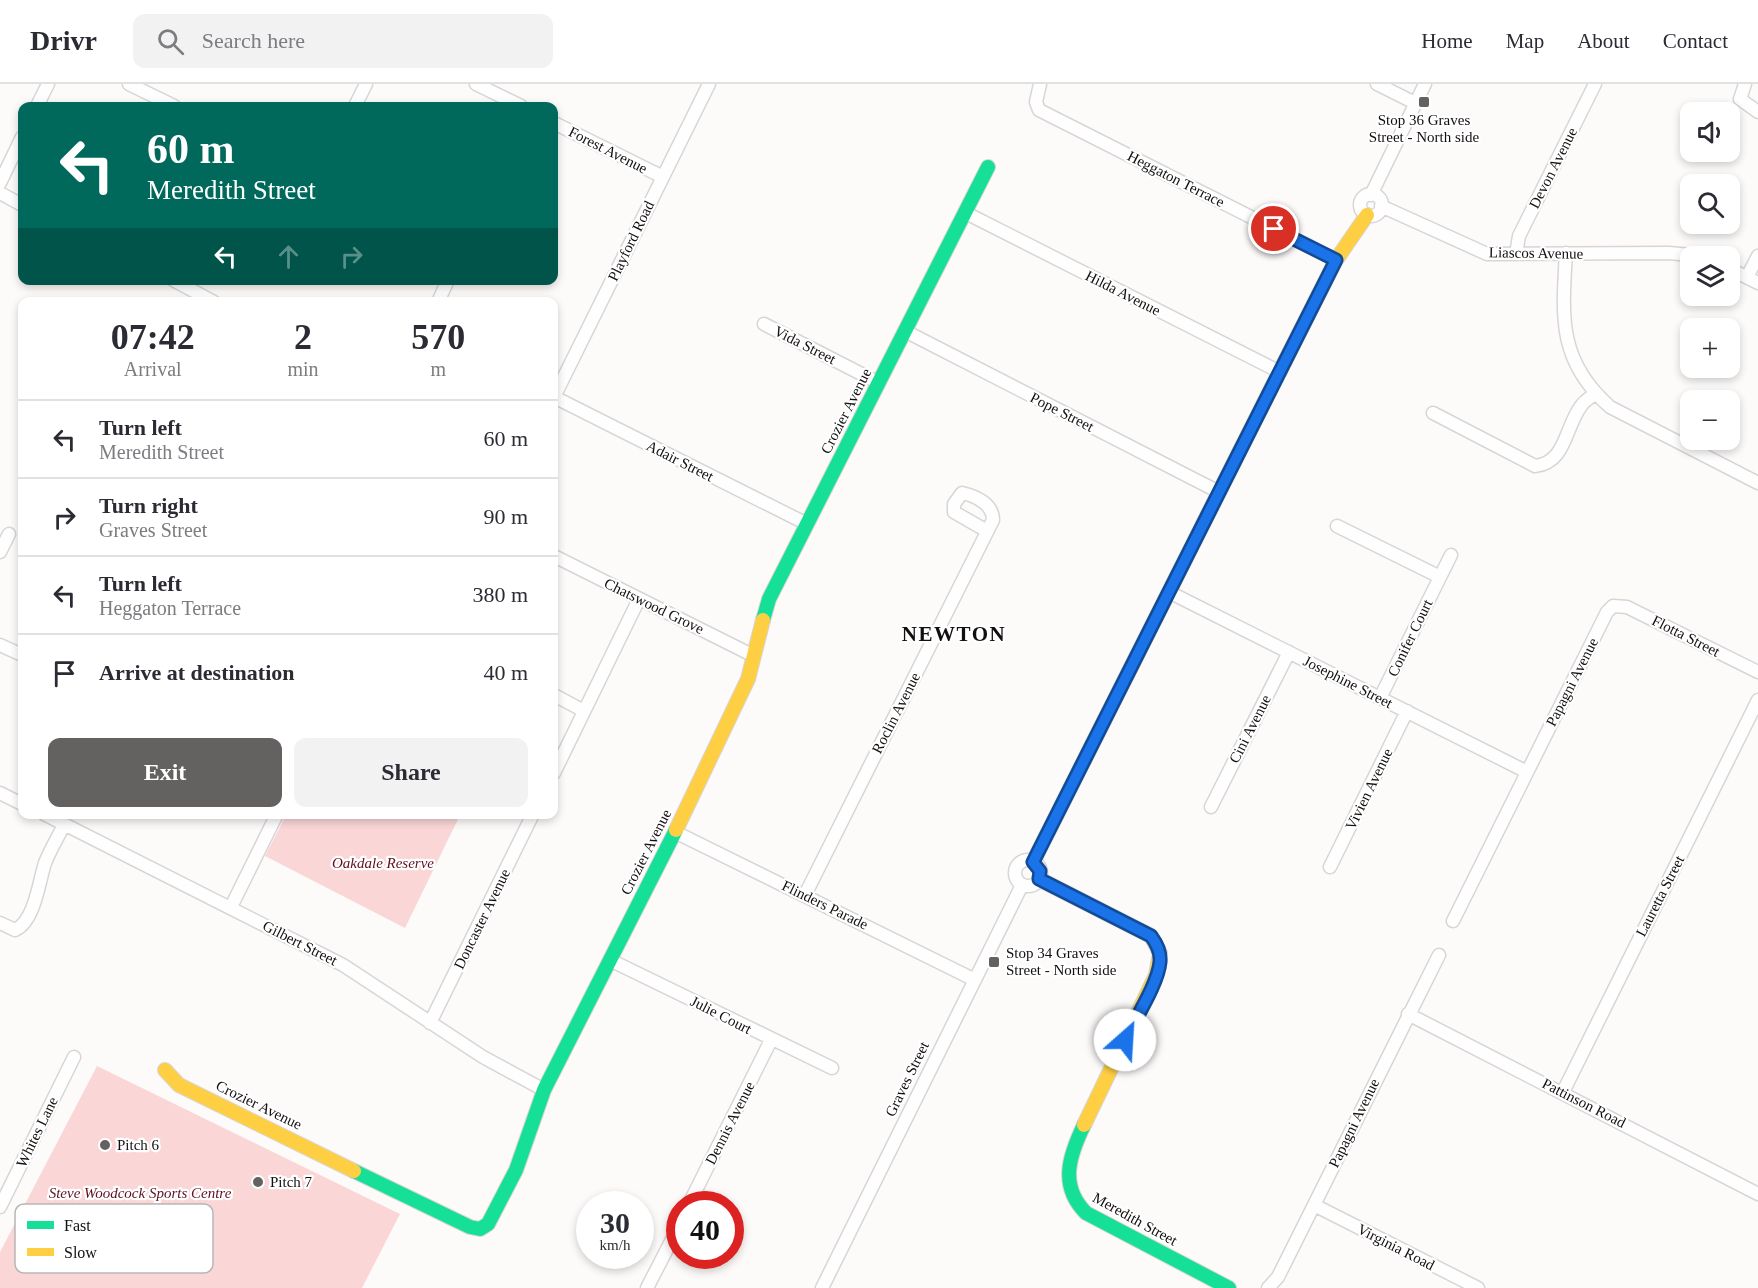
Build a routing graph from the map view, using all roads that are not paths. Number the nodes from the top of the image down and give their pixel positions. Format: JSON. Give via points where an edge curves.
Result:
{"nodes":[{"id":1,"x":48,"y":84,"type":"edge"},
{"id":2,"x":129,"y":84,"type":"edge"},
{"id":3,"x":366,"y":84,"type":"edge"},
{"id":4,"x":476,"y":84,"type":"edge"},
{"id":5,"x":709,"y":84,"type":"edge"},
{"id":6,"x":1040,"y":84,"type":"edge"},
{"id":7,"x":1377,"y":84,"type":"edge"},
{"id":8,"x":1425,"y":84,"type":"edge"},
{"id":9,"x":1595,"y":84,"type":"edge"},
{"id":10,"x":1745,"y":84,"type":"edge"},
{"id":11,"x":502,"y":90,"type":"edge"},
{"id":12,"x":39,"y":102,"type":"edge"},
{"id":13,"x":166,"y":102,"type":"edge"},
{"id":14,"x":357,"y":102,"type":"edge"},
{"id":15,"x":516,"y":102,"type":"edge"},
{"id":16,"x":1415,"y":103,"type":"junction"},
{"id":17,"x":1758,"y":112,"type":"edge"},
{"id":18,"x":558,"y":125,"type":"edge"},
{"id":19,"x":18,"y":145,"type":"edge"},
{"id":20,"x":988,"y":167,"type":"dead end"},
{"id":21,"x":663,"y":177,"type":"junction"},
{"id":22,"x":0,"y":183,"type":"edge"},
{"id":23,"x":0,"y":193,"type":"edge"},
{"id":24,"x":1371,"y":195,"type":"junction"},
{"id":25,"x":18,"y":203,"type":"edge"},
{"id":26,"x":1381,"y":206,"type":"junction"},
{"id":27,"x":966,"y":213,"type":"junction"},
{"id":28,"x":1367,"y":215,"type":"junction"},
{"id":29,"x":1566,"y":253,"type":"junction"},
{"id":30,"x":1516,"y":254,"type":"junction"},
{"id":31,"x":1680,"y":254,"type":"edge"},
{"id":32,"x":1758,"y":256,"type":"edge"},
{"id":33,"x":1336,"y":260,"type":"junction"},
{"id":34,"x":1753,"y":280,"type":"edge"},
{"id":35,"x":182,"y":285,"type":"edge"},
{"id":36,"x":204,"y":297,"type":"edge"},
{"id":37,"x":764,"y":324,"type":"dead end"},
{"id":38,"x":905,"y":331,"type":"junction"},
{"id":39,"x":1280,"y":372,"type":"junction"},
{"id":40,"x":879,"y":383,"type":"junction"},
{"id":41,"x":558,"y":389,"type":"edge"},
{"id":42,"x":1595,"y":394,"type":"junction"},
{"id":43,"x":558,"y":399,"type":"edge"},
{"id":44,"x":1433,"y":413,"type":"dead end"},
{"id":45,"x":1758,"y":483,"type":"edge"},
{"id":46,"x":1219,"y":492,"type":"junction"},
{"id":47,"x":807,"y":524,"type":"junction"},
{"id":48,"x":1337,"y":526,"type":"dead end"},
{"id":49,"x":987,"y":531,"type":"dead end"},
{"id":50,"x":9,"y":534,"type":"dead end"},
{"id":51,"x":0,"y":552,"type":"edge"},
{"id":52,"x":1451,"y":555,"type":"dead end"},
{"id":53,"x":558,"y":558,"type":"edge"},
{"id":54,"x":1440,"y":577,"type":"junction"},
{"id":55,"x":1169,"y":592,"type":"junction"},
{"id":56,"x":639,"y":599,"type":"junction"},
{"id":57,"x":1613,"y":606,"type":"joint"},
{"id":58,"x":0,"y":645,"type":"edge"},
{"id":59,"x":1289,"y":652,"type":"junction"},
{"id":60,"x":18,"y":653,"type":"edge"},
{"id":61,"x":754,"y":656,"type":"junction"},
{"id":62,"x":1758,"y":672,"type":"edge"},
{"id":63,"x":558,"y":697,"type":"edge"},
{"id":64,"x":1380,"y":698,"type":"junction"},
{"id":65,"x":1758,"y":700,"type":"edge"},
{"id":66,"x":584,"y":711,"type":"junction"},
{"id":67,"x":1407,"y":711,"type":"junction"},
{"id":68,"x":558,"y":765,"type":"edge"},
{"id":69,"x":1527,"y":772,"type":"junction"},
{"id":70,"x":0,"y":793,"type":"edge"},
{"id":71,"x":18,"y":802,"type":"edge"},
{"id":72,"x":1211,"y":807,"type":"dead end"},
{"id":73,"x":53,"y":819,"type":"edge"},
{"id":74,"x":275,"y":819,"type":"edge"},
{"id":75,"x":531,"y":819,"type":"edge"},
{"id":76,"x":64,"y":825,"type":"junction"},
{"id":77,"x":675,"y":832,"type":"junction"},
{"id":78,"x":1033,"y":862,"type":"junction"},
{"id":79,"x":1330,"y":867,"type":"dead end"},
{"id":80,"x":1039,"y":879,"type":"junction"},
{"id":81,"x":1022,"y":885,"type":"junction"},
{"id":82,"x":805,"y":895,"type":"junction"},
{"id":83,"x":231,"y":908,"type":"junction"},
{"id":84,"x":1453,"y":921,"type":"dead end"},
{"id":85,"x":0,"y":923,"type":"edge"},
{"id":86,"x":1439,"y":955,"type":"dead end"},
{"id":87,"x":610,"y":960,"type":"junction"},
{"id":88,"x":975,"y":980,"type":"junction"},
{"id":89,"x":1408,"y":1014,"type":"junction"},
{"id":90,"x":430,"y":1023,"type":"junction"},
{"id":91,"x":771,"y":1041,"type":"junction"},
{"id":92,"x":74,"y":1057,"type":"dead end"},
{"id":93,"x":832,"y":1068,"type":"dead end"},
{"id":94,"x":165,"y":1070,"type":"dead end"},
{"id":95,"x":544,"y":1090,"type":"junction"},
{"id":96,"x":1563,"y":1092,"type":"junction"},
{"id":97,"x":696,"y":1191,"type":"edge"},
{"id":98,"x":1758,"y":1194,"type":"edge"},
{"id":99,"x":1314,"y":1205,"type":"junction"},
{"id":100,"x":0,"y":1207,"type":"edge"},
{"id":101,"x":666,"y":1251,"type":"edge"},
{"id":102,"x":647,"y":1288,"type":"edge"},
{"id":103,"x":822,"y":1288,"type":"edge"},
{"id":104,"x":1229,"y":1288,"type":"edge"},
{"id":105,"x":1268,"y":1288,"type":"edge"},
{"id":106,"x":1478,"y":1288,"type":"edge"}],
"edges":[{"from":1,"to":12,"type":"street"},
{"from":2,"to":13,"type":"street"},
{"from":3,"to":14,"type":"street"},
{"from":4,"to":11,"type":"street"},
{"from":5,"to":21,"type":"street","name":"Playford Road"},
{"from":6,"to":33,"type":"street","name":"Heggaton Terrace","via":[[1036,102],[1039,110]]},
{"from":7,"to":16,"type":"street"},
{"from":8,"to":16,"type":"street"},
{"from":9,"to":30,"type":"street","name":"Devon Avenue","via":[[1519,236]]},
{"from":10,"to":17,"type":"street","via":[[1740,99]]},
{"from":11,"to":15,"type":"street"},
{"from":16,"to":24,"type":"street"},
{"from":18,"to":21,"type":"street","name":"Forest Avenue"},
{"from":19,"to":22,"type":"street"},
{"from":20,"to":27,"type":"street","name":"Crozier Avenue"},
{"from":21,"to":41,"type":"street","name":"Playford Road"},
{"from":23,"to":25,"type":"street"},
{"from":24,"to":26,"type":"street","via":[[1380,199]]},
{"from":24,"to":28,"type":"street","via":[[1360,204]]},
{"from":26,"to":28,"type":"street","via":[[1377,214]]},
{"from":26,"to":30,"type":"street","name":"Liascos Avenue","via":[[1477,251]]},
{"from":27,"to":38,"type":"street","name":"Crozier Avenue"},
{"from":27,"to":39,"type":"street","name":"Hilda Avenue"},
{"from":28,"to":33,"type":"street"},
{"from":29,"to":30,"type":"street","name":"Liascos Avenue"},
{"from":29,"to":31,"type":"street","name":"Liascos Avenue"},
{"from":29,"to":42,"type":"street","via":[[1565,332],[1574,362]]},
{"from":32,"to":34,"type":"street"},
{"from":33,"to":39,"type":"street"},
{"from":35,"to":36,"type":"street"},
{"from":37,"to":40,"type":"street","name":"Vida Street"},
{"from":38,"to":40,"type":"street","name":"Crozier Avenue"},
{"from":38,"to":46,"type":"street","name":"Pope Street"},
{"from":39,"to":46,"type":"street"},
{"from":40,"to":47,"type":"street","name":"Crozier Avenue"},
{"from":42,"to":44,"type":"street","via":[[1581,406],[1548,465],[1535,466]]},
{"from":42,"to":45,"type":"street","via":[[1610,407]]},
{"from":43,"to":47,"type":"street","name":"Adair Street"},
{"from":46,"to":55,"type":"street"},
{"from":47,"to":61,"type":"street","name":"Crozier Avenue","via":[[769,599]]},
{"from":48,"to":54,"type":"street"},
{"from":49,"to":82,"type":"street","name":"Roclin Avenue"},
{"from":50,"to":51,"type":"street"},
{"from":52,"to":54,"type":"street","name":"Conifer Court"},
{"from":53,"to":56,"type":"street","name":"Chatswood Grove"},
{"from":54,"to":64,"type":"street","name":"Conifer Court"},
{"from":55,"to":59,"type":"street","name":"Josephine Street"},
{"from":55,"to":78,"type":"street"},
{"from":56,"to":61,"type":"street","name":"Chatswood Grove"},
{"from":56,"to":66,"type":"street"},
{"from":57,"to":62,"type":"street","name":"Flotta Street","via":[[1627,607]]},
{"from":57,"to":69,"type":"street","name":"Papagni Avenue"},
{"from":58,"to":60,"type":"street"},
{"from":59,"to":64,"type":"street","name":"Josephine Street"},
{"from":59,"to":72,"type":"street","name":"Cini Avenue"},
{"from":61,"to":77,"type":"street","name":"Crozier Avenue","via":[[748,679]]},
{"from":63,"to":66,"type":"street"},
{"from":64,"to":67,"type":"street","name":"Josephine Street"},
{"from":65,"to":96,"type":"street","name":"Lauretta Street"},
{"from":66,"to":68,"type":"street"},
{"from":67,"to":69,"type":"street","name":"Josephine Street"},
{"from":67,"to":79,"type":"street","name":"Vivien Avenue"},
{"from":69,"to":84,"type":"street","name":"Papagni Avenue"},
{"from":70,"to":71,"type":"street"},
{"from":73,"to":76,"type":"street","name":"Gilbert Street"},
{"from":74,"to":83,"type":"street"},
{"from":75,"to":90,"type":"street","name":"Doncaster Avenue"},
{"from":76,"to":83,"type":"street","name":"Gilbert Street"},
{"from":76,"to":85,"type":"street","via":[[46,861],[38,896],[22,925],[15,930]]},
{"from":77,"to":82,"type":"street","name":"Flinders Parade"},
{"from":77,"to":87,"type":"street","name":"Crozier Avenue"},
{"from":78,"to":80,"type":"street","via":[[1040,871]]},
{"from":78,"to":81,"type":"street","via":[[1021,862],[1016,869],[1015,877]]},
{"from":80,"to":81,"type":"street","via":[[1033,885]]},
{"from":80,"to":104,"type":"street","name":"Meredith Street","via":[[1151,936],[1160,953],[1156,975],[1073,1147],[1067,1171],[1070,1194],[1086,1213]]},
{"from":81,"to":88,"type":"street","name":"Graves Street"},
{"from":82,"to":88,"type":"street","name":"Flinders Parade"},
{"from":83,"to":90,"type":"street","name":"Gilbert Street","via":[[343,965]]},
{"from":86,"to":89,"type":"street","name":"Papagni Avenue"},
{"from":87,"to":91,"type":"street","name":"Julie Court"},
{"from":87,"to":95,"type":"street","name":"Crozier Avenue"},
{"from":88,"to":103,"type":"street","name":"Graves Street"},
{"from":89,"to":96,"type":"street","name":"Pattinson Road"},
{"from":89,"to":99,"type":"street","name":"Papagni Avenue"},
{"from":90,"to":95,"type":"street","name":"Gilbert Street","via":[[483,1058]]},
{"from":91,"to":93,"type":"street","name":"Julie Court"},
{"from":91,"to":97,"type":"street","name":"Dennis Avenue"},
{"from":92,"to":100,"type":"street","name":"Whites Lane"},
{"from":94,"to":95,"type":"street","name":"Crozier Avenue","via":[[179,1084],[470,1227],[480,1228],[493,1216],[516,1170]]},
{"from":96,"to":98,"type":"street","name":"Pattinson Road"},
{"from":99,"to":105,"type":"street","name":"Papagni Avenue","via":[[1278,1277]]},
{"from":99,"to":106,"type":"street","name":"Virginia Road"},
{"from":101,"to":102,"type":"street"}]}
